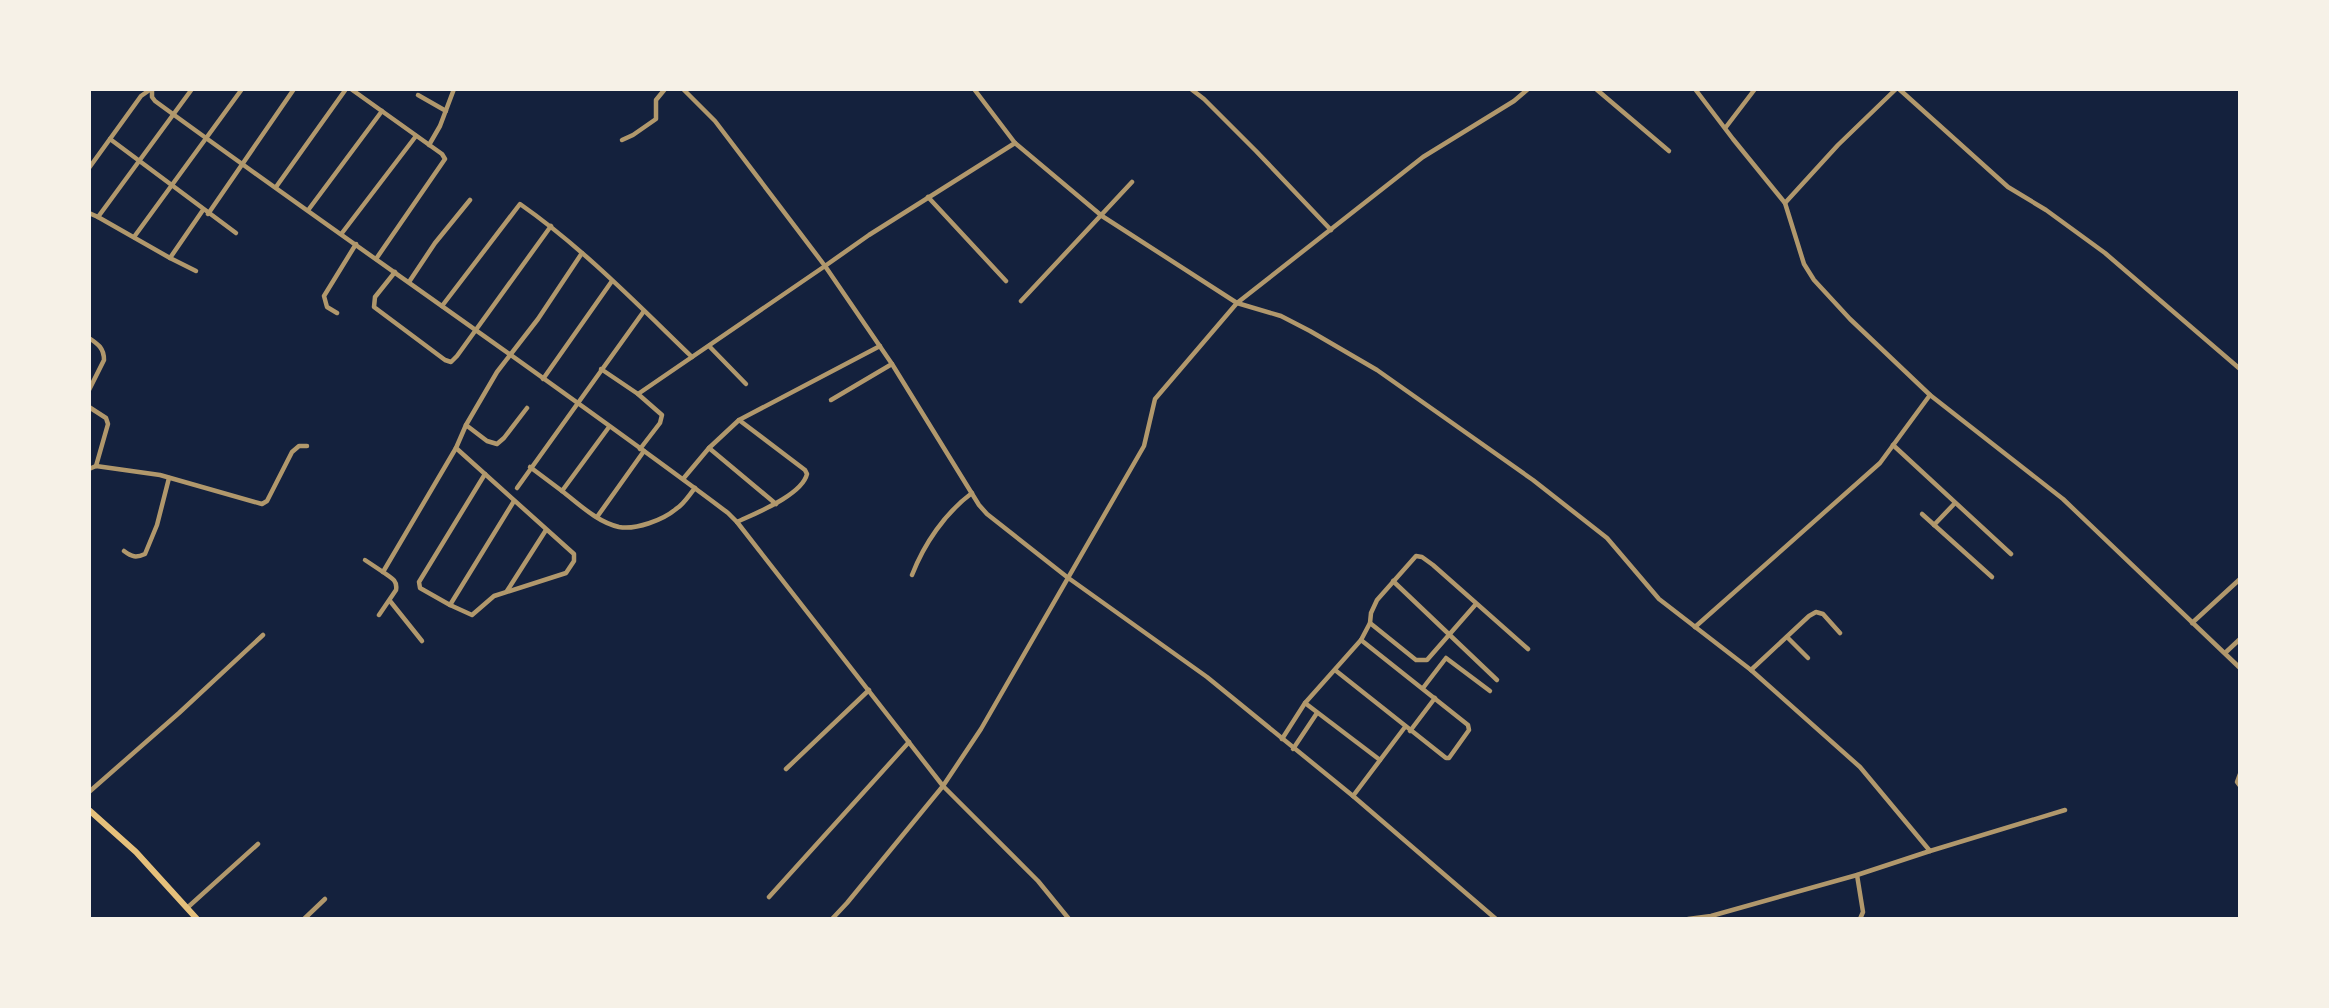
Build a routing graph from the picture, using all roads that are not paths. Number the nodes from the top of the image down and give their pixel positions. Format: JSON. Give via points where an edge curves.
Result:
{"nodes":[{"id":1,"x":152,"y":89,"type":"edge"},
{"id":2,"x":192,"y":89,"type":"edge"},
{"id":3,"x":242,"y":89,"type":"edge"},
{"id":4,"x":294,"y":89,"type":"edge"},
{"id":5,"x":348,"y":89,"type":"edge"},
{"id":6,"x":454,"y":89,"type":"edge"},
{"id":7,"x":665,"y":89,"type":"edge"},
{"id":8,"x":682,"y":89,"type":"edge"},
{"id":9,"x":974,"y":89,"type":"edge"},
{"id":10,"x":1191,"y":89,"type":"edge"},
{"id":11,"x":1528,"y":89,"type":"edge"},
{"id":12,"x":1596,"y":89,"type":"edge"},
{"id":13,"x":1695,"y":89,"type":"edge"},
{"id":14,"x":1755,"y":89,"type":"edge"},
{"id":15,"x":1897,"y":89,"type":"edge"},
{"id":16,"x":418,"y":95,"type":"dead end"},
{"id":17,"x":382,"y":111,"type":"junction"},
{"id":18,"x":446,"y":111,"type":"junction"},
{"id":19,"x":173,"y":114,"type":"junction"},
{"id":20,"x":1726,"y":127,"type":"junction"},
{"id":21,"x":416,"y":136,"type":"junction"},
{"id":22,"x":205,"y":138,"type":"junction"},
{"id":23,"x":110,"y":139,"type":"junction"},
{"id":24,"x":622,"y":140,"type":"dead end"},
{"id":25,"x":1015,"y":143,"type":"junction"},
{"id":26,"x":429,"y":145,"type":"junction"},
{"id":27,"x":1669,"y":151,"type":"dead end"},
{"id":28,"x":139,"y":162,"type":"junction"},
{"id":29,"x":242,"y":164,"type":"junction"},
{"id":30,"x":89,"y":168,"type":"edge"},
{"id":31,"x":1132,"y":182,"type":"dead end"},
{"id":32,"x":172,"y":187,"type":"junction"},
{"id":33,"x":276,"y":187,"type":"junction"},
{"id":34,"x":928,"y":197,"type":"junction"},
{"id":35,"x":470,"y":200,"type":"dead end"},
{"id":36,"x":1786,"y":203,"type":"junction"},
{"id":37,"x":309,"y":209,"type":"junction"},
{"id":38,"x":203,"y":210,"type":"junction"},
{"id":39,"x":89,"y":213,"type":"edge"},
{"id":40,"x":208,"y":214,"type":"junction"},
{"id":41,"x":1102,"y":216,"type":"junction"},
{"id":42,"x":98,"y":217,"type":"junction"},
{"id":43,"x":551,"y":226,"type":"junction"},
{"id":44,"x":1331,"y":230,"type":"junction"},
{"id":45,"x":236,"y":233,"type":"dead end"},
{"id":46,"x":342,"y":233,"type":"junction"},
{"id":47,"x":134,"y":237,"type":"junction"},
{"id":48,"x":356,"y":244,"type":"junction"},
{"id":49,"x":582,"y":253,"type":"junction"},
{"id":50,"x":170,"y":258,"type":"junction"},
{"id":51,"x":376,"y":259,"type":"junction"},
{"id":52,"x":825,"y":266,"type":"junction"},
{"id":53,"x":196,"y":271,"type":"dead end"},
{"id":54,"x":395,"y":272,"type":"junction"},
{"id":55,"x":612,"y":281,"type":"junction"},
{"id":56,"x":1006,"y":281,"type":"dead end"},
{"id":57,"x":409,"y":282,"type":"junction"},
{"id":58,"x":1021,"y":301,"type":"dead end"},
{"id":59,"x":1237,"y":303,"type":"junction"},
{"id":60,"x":442,"y":306,"type":"junction"},
{"id":61,"x":644,"y":311,"type":"junction"},
{"id":62,"x":337,"y":313,"type":"dead end"},
{"id":63,"x":476,"y":330,"type":"junction"},
{"id":64,"x":89,"y":338,"type":"edge"},
{"id":65,"x":709,"y":346,"type":"junction"},
{"id":66,"x":880,"y":346,"type":"junction"},
{"id":67,"x":509,"y":355,"type":"junction"},
{"id":68,"x":692,"y":358,"type":"junction"},
{"id":69,"x":892,"y":364,"type":"junction"},
{"id":70,"x":601,"y":369,"type":"junction"},
{"id":71,"x":2240,"y":369,"type":"edge"},
{"id":72,"x":543,"y":379,"type":"junction"},
{"id":73,"x":746,"y":384,"type":"dead end"},
{"id":74,"x":89,"y":390,"type":"edge"},
{"id":75,"x":638,"y":394,"type":"junction"},
{"id":76,"x":1930,"y":396,"type":"junction"},
{"id":77,"x":831,"y":400,"type":"dead end"},
{"id":78,"x":576,"y":403,"type":"junction"},
{"id":79,"x":89,"y":407,"type":"edge"},
{"id":80,"x":527,"y":408,"type":"dead end"},
{"id":81,"x":739,"y":420,"type":"junction"},
{"id":82,"x":466,"y":425,"type":"junction"},
{"id":83,"x":609,"y":427,"type":"junction"},
{"id":84,"x":1893,"y":445,"type":"junction"},
{"id":85,"x":307,"y":446,"type":"dead end"},
{"id":86,"x":456,"y":448,"type":"junction"},
{"id":87,"x":709,"y":448,"type":"junction"},
{"id":88,"x":642,"y":450,"type":"junction"},
{"id":89,"x":96,"y":466,"type":"junction"},
{"id":90,"x":530,"y":467,"type":"junction"},
{"id":91,"x":89,"y":469,"type":"edge"},
{"id":92,"x":485,"y":474,"type":"junction"},
{"id":93,"x":169,"y":478,"type":"junction"},
{"id":94,"x":683,"y":479,"type":"junction"},
{"id":95,"x":517,"y":488,"type":"dead end"},
{"id":96,"x":695,"y":488,"type":"junction"},
{"id":97,"x":562,"y":491,"type":"junction"},
{"id":98,"x":972,"y":493,"type":"junction"},
{"id":99,"x":514,"y":501,"type":"junction"},
{"id":100,"x":1955,"y":502,"type":"junction"},
{"id":101,"x":776,"y":504,"type":"junction"},
{"id":102,"x":1922,"y":514,"type":"dead end"},
{"id":103,"x":597,"y":517,"type":"junction"},
{"id":104,"x":737,"y":522,"type":"junction"},
{"id":105,"x":1934,"y":525,"type":"junction"},
{"id":106,"x":546,"y":530,"type":"junction"},
{"id":107,"x":124,"y":551,"type":"dead end"},
{"id":108,"x":2011,"y":554,"type":"dead end"},
{"id":109,"x":365,"y":561,"type":"dead end"},
{"id":110,"x":383,"y":572,"type":"junction"},
{"id":111,"x":912,"y":575,"type":"dead end"},
{"id":112,"x":1067,"y":577,"type":"junction"},
{"id":113,"x":1992,"y":577,"type":"dead end"},
{"id":114,"x":2240,"y":579,"type":"edge"},
{"id":115,"x":1393,"y":581,"type":"junction"},
{"id":116,"x":507,"y":591,"type":"junction"},
{"id":117,"x":390,"y":601,"type":"junction"},
{"id":118,"x":1476,"y":604,"type":"junction"},
{"id":119,"x":450,"y":605,"type":"junction"},
{"id":120,"x":379,"y":615,"type":"dead end"},
{"id":121,"x":1370,"y":623,"type":"junction"},
{"id":122,"x":2192,"y":623,"type":"junction"},
{"id":123,"x":1695,"y":627,"type":"junction"},
{"id":124,"x":1840,"y":633,"type":"dead end"},
{"id":125,"x":263,"y":635,"type":"dead end"},
{"id":126,"x":1449,"y":635,"type":"junction"},
{"id":127,"x":1787,"y":637,"type":"junction"},
{"id":128,"x":2240,"y":639,"type":"edge"},
{"id":129,"x":422,"y":640,"type":"dead end"},
{"id":130,"x":1361,"y":640,"type":"junction"},
{"id":131,"x":1528,"y":649,"type":"dead end"},
{"id":132,"x":2225,"y":653,"type":"junction"},
{"id":133,"x":1808,"y":658,"type":"dead end"},
{"id":134,"x":2240,"y":668,"type":"edge"},
{"id":135,"x":1335,"y":670,"type":"junction"},
{"id":136,"x":1751,"y":670,"type":"junction"},
{"id":137,"x":1497,"y":680,"type":"dead end"},
{"id":138,"x":1423,"y":688,"type":"junction"},
{"id":139,"x":869,"y":690,"type":"junction"},
{"id":140,"x":1490,"y":691,"type":"dead end"},
{"id":141,"x":1435,"y":698,"type":"junction"},
{"id":142,"x":1305,"y":703,"type":"junction"},
{"id":143,"x":1317,"y":713,"type":"junction"},
{"id":144,"x":1407,"y":729,"type":"junction"},
{"id":145,"x":1282,"y":739,"type":"junction"},
{"id":146,"x":909,"y":742,"type":"junction"},
{"id":147,"x":1293,"y":749,"type":"junction"},
{"id":148,"x":1380,"y":761,"type":"junction"},
{"id":149,"x":786,"y":769,"type":"dead end"},
{"id":150,"x":2240,"y":774,"type":"edge"},
{"id":151,"x":943,"y":786,"type":"junction"},
{"id":152,"x":2240,"y":786,"type":"edge"},
{"id":153,"x":89,"y":792,"type":"edge"},
{"id":154,"x":1353,"y":796,"type":"junction"},
{"id":155,"x":89,"y":810,"type":"edge"},
{"id":156,"x":2065,"y":810,"type":"dead end"},
{"id":157,"x":258,"y":844,"type":"dead end"},
{"id":158,"x":1930,"y":851,"type":"junction"},
{"id":159,"x":1857,"y":875,"type":"junction"},
{"id":160,"x":769,"y":897,"type":"dead end"},
{"id":161,"x":325,"y":900,"type":"dead end"},
{"id":162,"x":187,"y":908,"type":"junction"},
{"id":163,"x":197,"y":919,"type":"edge"},
{"id":164,"x":304,"y":919,"type":"edge"},
{"id":165,"x":832,"y":919,"type":"edge"},
{"id":166,"x":1069,"y":919,"type":"edge"},
{"id":167,"x":1496,"y":919,"type":"edge"},
{"id":168,"x":1688,"y":919,"type":"edge"},
{"id":169,"x":1860,"y":919,"type":"edge"}],
"edges":[{"from":1,"to":19,"type":"street","via":[[152,97]]},
{"from":1,"to":23,"type":"street","via":[[141,96]]},
{"from":2,"to":19,"type":"street"},
{"from":3,"to":22,"type":"street"},
{"from":4,"to":29,"type":"street"},
{"from":5,"to":17,"type":"street"},
{"from":5,"to":33,"type":"street"},
{"from":6,"to":18,"type":"street"},
{"from":7,"to":24,"type":"street","via":[[656,100],[656,119]]},
{"from":8,"to":52,"type":"street","via":[[715,121]]},
{"from":9,"to":25,"type":"street"},
{"from":10,"to":44,"type":"street"},
{"from":11,"to":44,"type":"street","via":[[1423,157]]},
{"from":12,"to":27,"type":"street"},
{"from":13,"to":20,"type":"street"},
{"from":14,"to":20,"type":"street"},
{"from":15,"to":36,"type":"street"},
{"from":15,"to":71,"type":"street","via":[[2008,187],[2105,253]]},
{"from":16,"to":18,"type":"street"},
{"from":17,"to":21,"type":"street"},
{"from":17,"to":37,"type":"street"},
{"from":18,"to":26,"type":"street"},
{"from":19,"to":22,"type":"street"},
{"from":19,"to":28,"type":"street"},
{"from":20,"to":36,"type":"street"},
{"from":21,"to":26,"type":"street"},
{"from":21,"to":46,"type":"street"},
{"from":22,"to":29,"type":"street"},
{"from":22,"to":32,"type":"street"},
{"from":23,"to":28,"type":"street"},
{"from":23,"to":30,"type":"street"},
{"from":25,"to":34,"type":"street"},
{"from":25,"to":41,"type":"street"},
{"from":26,"to":51,"type":"street","via":[[442,154],[444,162]]},
{"from":28,"to":32,"type":"street"},
{"from":28,"to":42,"type":"street"},
{"from":29,"to":33,"type":"street"},
{"from":29,"to":40,"type":"street"},
{"from":31,"to":41,"type":"street"},
{"from":32,"to":38,"type":"street"},
{"from":32,"to":47,"type":"street"},
{"from":33,"to":37,"type":"street"},
{"from":34,"to":52,"type":"street"},
{"from":34,"to":56,"type":"street"},
{"from":35,"to":57,"type":"street"},
{"from":36,"to":76,"type":"street","via":[[1804,264],[1814,280]]},
{"from":37,"to":46,"type":"street"},
{"from":38,"to":40,"type":"street"},
{"from":38,"to":50,"type":"street"},
{"from":39,"to":42,"type":"street"},
{"from":40,"to":45,"type":"street"},
{"from":41,"to":58,"type":"street"},
{"from":41,"to":59,"type":"street"},
{"from":42,"to":47,"type":"street"},
{"from":43,"to":49,"type":"street"},
{"from":43,"to":60,"type":"street","via":[[518,205]]},
{"from":43,"to":63,"type":"street"},
{"from":44,"to":59,"type":"street"},
{"from":46,"to":48,"type":"street"},
{"from":47,"to":50,"type":"street"},
{"from":48,"to":51,"type":"street"},
{"from":48,"to":62,"type":"street","via":[[324,296],[327,307]]},
{"from":49,"to":55,"type":"street"},
{"from":49,"to":67,"type":"street"},
{"from":50,"to":53,"type":"street"},
{"from":51,"to":54,"type":"street"},
{"from":52,"to":65,"type":"street"},
{"from":52,"to":66,"type":"street"},
{"from":54,"to":57,"type":"street"},
{"from":54,"to":63,"type":"street","via":[[375,297],[374,307],[445,360],[454,360]]},
{"from":55,"to":61,"type":"street"},
{"from":55,"to":72,"type":"street"},
{"from":57,"to":60,"type":"street"},
{"from":59,"to":112,"type":"street","via":[[1156,399],[1144,446]]},
{"from":59,"to":123,"type":"street","via":[[1311,331],[1450,420],[1607,538],[1659,599]]},
{"from":60,"to":63,"type":"street"},
{"from":61,"to":68,"type":"street"},
{"from":61,"to":70,"type":"street"},
{"from":63,"to":67,"type":"street"},
{"from":64,"to":74,"type":"street","via":[[104,351],[104,360]]},
{"from":65,"to":68,"type":"street"},
{"from":65,"to":73,"type":"street"},
{"from":66,"to":69,"type":"street"},
{"from":66,"to":81,"type":"street"},
{"from":67,"to":72,"type":"street"},
{"from":67,"to":82,"type":"street"},
{"from":68,"to":75,"type":"street"},
{"from":69,"to":77,"type":"street"},
{"from":69,"to":98,"type":"street"},
{"from":70,"to":75,"type":"street"},
{"from":70,"to":78,"type":"street"},
{"from":72,"to":78,"type":"street"},
{"from":75,"to":88,"type":"street","via":[[662,415]]},
{"from":76,"to":84,"type":"street"},
{"from":76,"to":122,"type":"street","via":[[2063,499]]},
{"from":78,"to":83,"type":"street"},
{"from":78,"to":90,"type":"street"},
{"from":79,"to":89,"type":"street","via":[[108,424]]},
{"from":80,"to":82,"type":"street","via":[[497,444]]},
{"from":81,"to":87,"type":"street"},
{"from":81,"to":101,"type":"street","via":[[806,470],[804,482]]},
{"from":82,"to":86,"type":"street"},
{"from":83,"to":88,"type":"street"},
{"from":83,"to":97,"type":"street"},
{"from":84,"to":100,"type":"street"},
{"from":84,"to":123,"type":"street","via":[[1880,463]]},
{"from":85,"to":93,"type":"street","via":[[292,452],[265,503]]},
{"from":86,"to":92,"type":"street"},
{"from":86,"to":110,"type":"street"},
{"from":87,"to":94,"type":"street"},
{"from":87,"to":101,"type":"street"},
{"from":88,"to":94,"type":"street"},
{"from":88,"to":103,"type":"street"},
{"from":89,"to":91,"type":"street"},
{"from":89,"to":93,"type":"street"},
{"from":90,"to":95,"type":"street"},
{"from":90,"to":97,"type":"street"},
{"from":92,"to":99,"type":"street"},
{"from":92,"to":119,"type":"street","via":[[419,582],[420,589]]},
{"from":93,"to":107,"type":"street","via":[[145,554],[132,557]]},
{"from":94,"to":96,"type":"street"},
{"from":96,"to":103,"type":"street","via":[[674,511],[656,520],[619,527]]},
{"from":96,"to":104,"type":"street"},
{"from":97,"to":103,"type":"street"},
{"from":98,"to":111,"type":"street","via":[[934,533]]},
{"from":98,"to":112,"type":"street","via":[[994,520]]},
{"from":99,"to":106,"type":"street"},
{"from":99,"to":119,"type":"street"},
{"from":100,"to":105,"type":"street"},
{"from":100,"to":108,"type":"street"},
{"from":101,"to":104,"type":"street"},
{"from":102,"to":105,"type":"street"},
{"from":104,"to":139,"type":"street"},
{"from":105,"to":113,"type":"street"},
{"from":106,"to":116,"type":"street"},
{"from":106,"to":116,"type":"street","via":[[574,554],[571,568],[560,576]]},
{"from":109,"to":110,"type":"street"},
{"from":110,"to":117,"type":"street","via":[[397,585]]},
{"from":112,"to":145,"type":"street","via":[[1207,677]]},
{"from":112,"to":151,"type":"street","via":[[981,729]]},
{"from":114,"to":122,"type":"street"},
{"from":115,"to":118,"type":"street","via":[[1418,556]]},
{"from":115,"to":121,"type":"street","via":[[1373,606]]},
{"from":115,"to":126,"type":"street"},
{"from":116,"to":119,"type":"street","via":[[472,615]]},
{"from":117,"to":120,"type":"street"},
{"from":117,"to":129,"type":"street"},
{"from":118,"to":126,"type":"street"},
{"from":118,"to":131,"type":"street"},
{"from":121,"to":126,"type":"street","via":[[1419,661],[1427,660]]},
{"from":121,"to":130,"type":"street"},
{"from":122,"to":132,"type":"street"},
{"from":123,"to":136,"type":"street"},
{"from":124,"to":127,"type":"street","via":[[1816,612]]},
{"from":125,"to":153,"type":"street"},
{"from":126,"to":137,"type":"street"},
{"from":127,"to":133,"type":"street"},
{"from":127,"to":136,"type":"street"},
{"from":128,"to":132,"type":"street"},
{"from":130,"to":135,"type":"street"},
{"from":130,"to":138,"type":"street"},
{"from":132,"to":134,"type":"street"},
{"from":135,"to":142,"type":"street"},
{"from":135,"to":144,"type":"street"},
{"from":136,"to":158,"type":"street","via":[[1860,767]]},
{"from":138,"to":140,"type":"street","via":[[1446,658]]},
{"from":138,"to":141,"type":"street"},
{"from":139,"to":146,"type":"street"},
{"from":139,"to":149,"type":"street"},
{"from":141,"to":144,"type":"street"},
{"from":141,"to":144,"type":"street","via":[[1470,729],[1449,758]]},
{"from":142,"to":143,"type":"street"},
{"from":142,"to":145,"type":"street"},
{"from":143,"to":147,"type":"street"},
{"from":143,"to":148,"type":"street"},
{"from":144,"to":148,"type":"street"},
{"from":145,"to":147,"type":"street"},
{"from":146,"to":151,"type":"street"},
{"from":146,"to":160,"type":"street"},
{"from":147,"to":154,"type":"street"},
{"from":148,"to":154,"type":"street"},
{"from":150,"to":152,"type":"street"},
{"from":151,"to":165,"type":"street"},
{"from":151,"to":166,"type":"street","via":[[1038,881]]},
{"from":154,"to":167,"type":"street"},
{"from":155,"to":162,"type":"main road","via":[[136,852]]},
{"from":156,"to":158,"type":"street"},
{"from":157,"to":162,"type":"street"},
{"from":158,"to":159,"type":"street"},
{"from":159,"to":168,"type":"street"},
{"from":159,"to":169,"type":"street"},
{"from":161,"to":164,"type":"street"},
{"from":162,"to":163,"type":"main road"}]}
